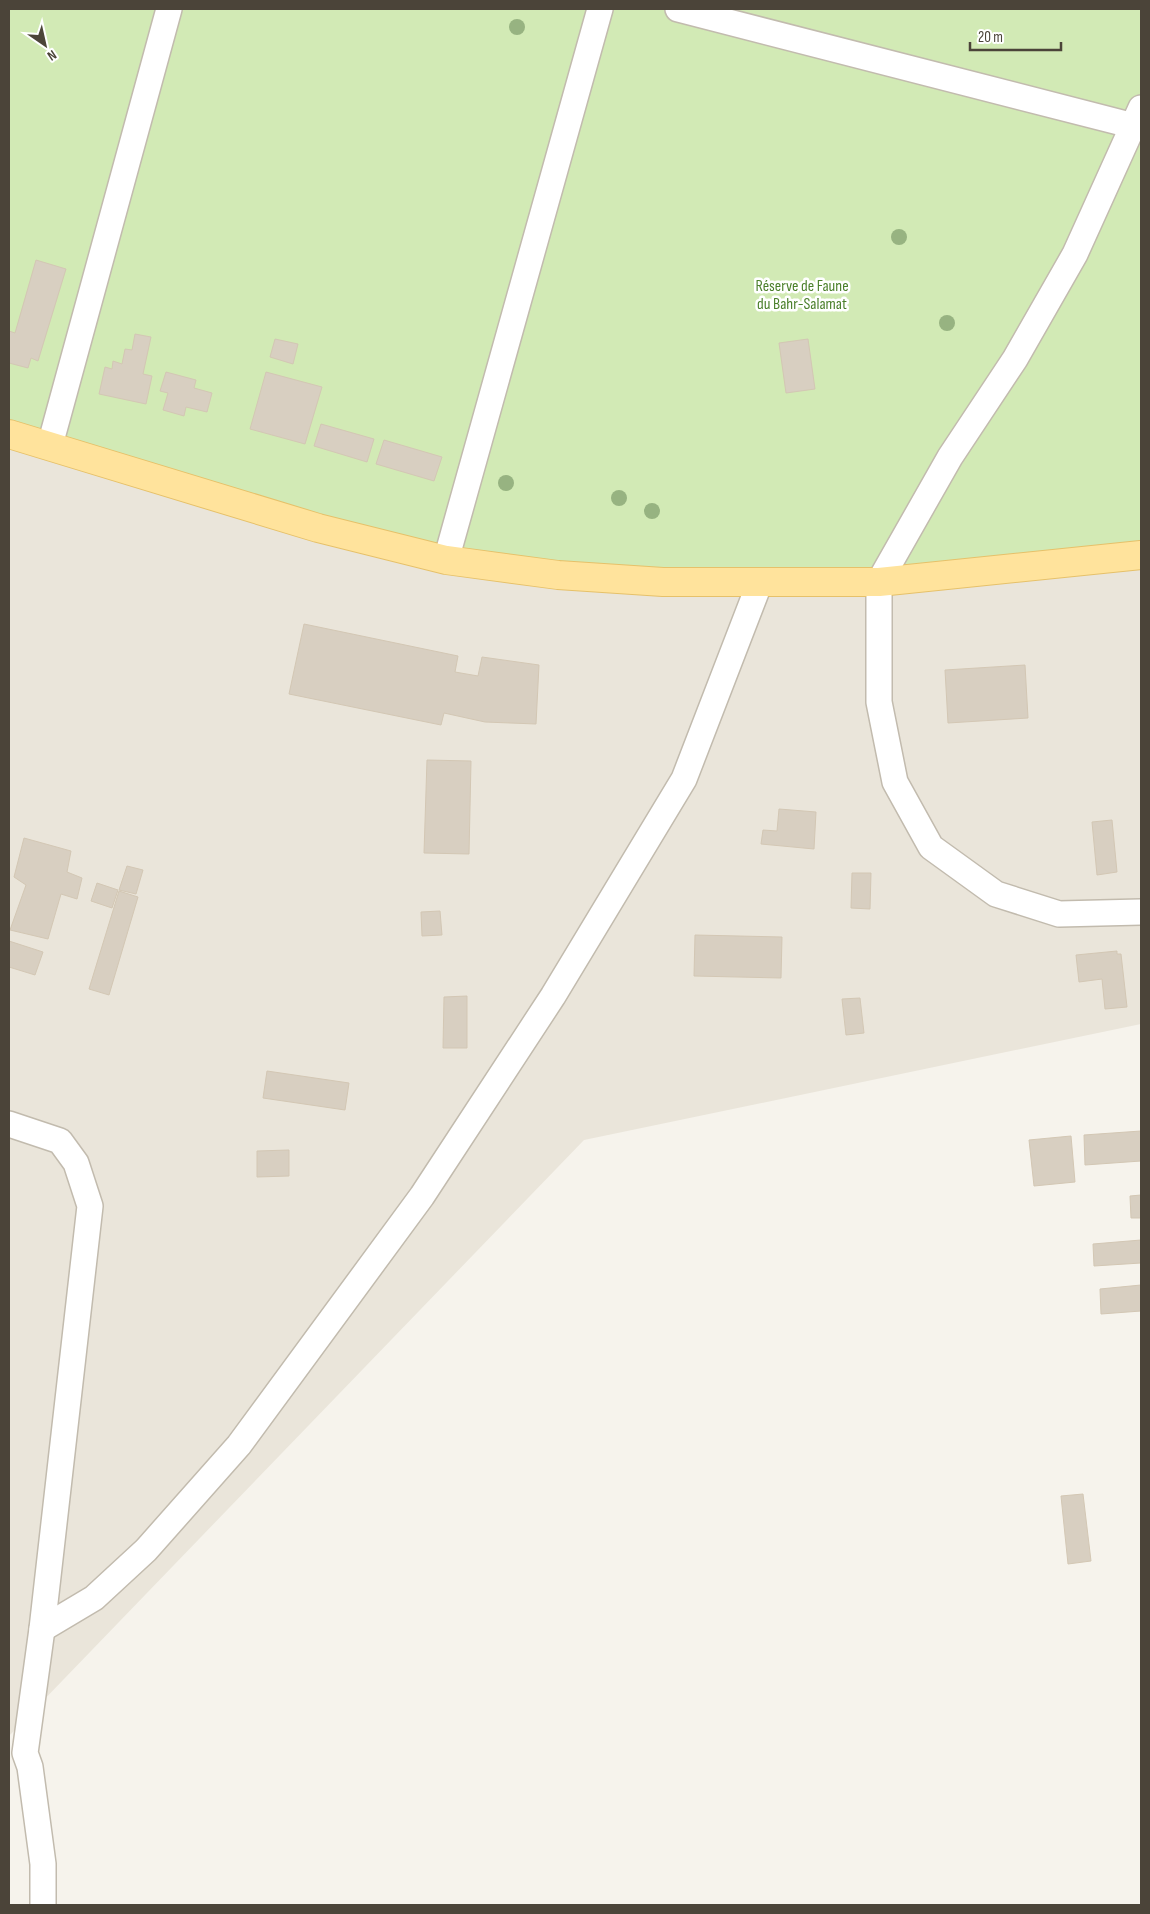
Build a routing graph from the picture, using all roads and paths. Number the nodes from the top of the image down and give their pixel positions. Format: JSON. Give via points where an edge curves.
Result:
{"nodes":[{"id":1,"x":169,"y":9,"type":"edge"},
{"id":2,"x":600,"y":9,"type":"edge"},
{"id":3,"x":678,"y":9,"type":"edge"},
{"id":4,"x":1138,"y":117,"type":"edge"},
{"id":5,"x":9,"y":434,"type":"edge"},
{"id":6,"x":50,"y":445,"type":"junction"},
{"id":7,"x":1141,"y":556,"type":"edge"},
{"id":8,"x":446,"y":560,"type":"junction"},
{"id":9,"x":760,"y":582,"type":"junction"},
{"id":10,"x":879,"y":582,"type":"junction"},
{"id":11,"x":1141,"y":912,"type":"edge"},
{"id":12,"x":9,"y":1124,"type":"edge"},
{"id":13,"x":42,"y":1629,"type":"junction"},
{"id":14,"x":17,"y":1748,"type":"edge"},
{"id":15,"x":43,"y":1905,"type":"edge"}],
"edges":[{"from":1,"to":6,"type":"street"},
{"from":2,"to":8,"type":"street"},
{"from":3,"to":4,"type":"street"},
{"from":4,"to":10,"type":"street","via":[[1075,254],[1025,343],[950,457]]},
{"from":5,"to":6,"type":"main road"},
{"from":6,"to":8,"type":"main road","via":[[318,528]]},
{"from":7,"to":10,"type":"main road"},
{"from":8,"to":9,"type":"main road","via":[[558,575],[663,582]]},
{"from":9,"to":10,"type":"main road"},
{"from":9,"to":13,"type":"street","via":[[684,779],[553,996],[422,1196],[239,1445],[146,1550],[94,1598]]},
{"from":10,"to":11,"type":"street","via":[[879,702],[895,782],[931,847],[996,894],[1059,914]]},
{"from":12,"to":13,"type":"street","via":[[60,1141],[76,1163],[90,1206]]},
{"from":13,"to":14,"type":"street"},
{"from":14,"to":15,"type":"street","via":[[30,1767],[43,1864]]}]}
